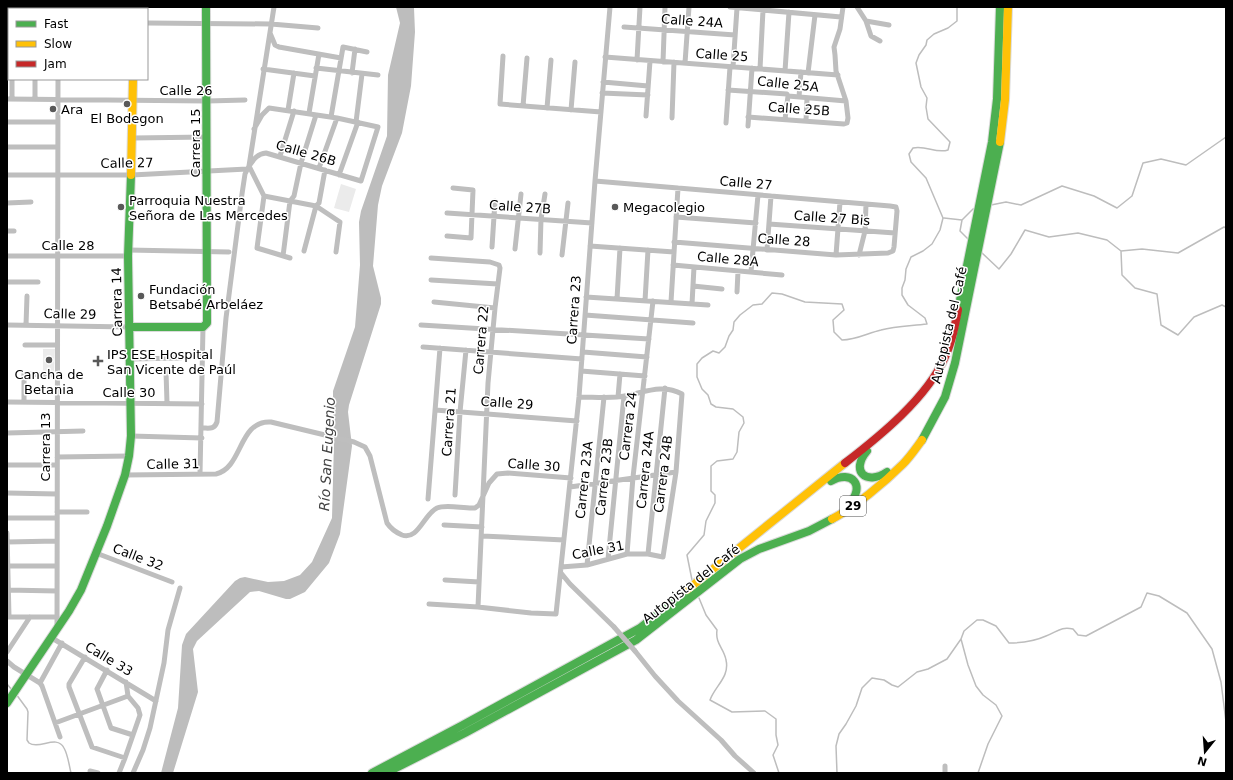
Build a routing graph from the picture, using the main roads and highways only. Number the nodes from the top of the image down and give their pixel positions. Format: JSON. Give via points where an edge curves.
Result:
{"nodes":[{"id":1,"x":206,"y":7,"type":"edge"},
{"id":2,"x":1000,"y":7,"type":"edge"},
{"id":3,"x":1008,"y":7,"type":"edge"},
{"id":4,"x":133,"y":80,"type":"edge"},
{"id":5,"x":129,"y":327,"type":"junction"},
{"id":6,"x":204,"y":327,"type":"joint"},
{"id":7,"x":926,"y":387,"type":"junction"},
{"id":8,"x":945,"y":397,"type":"junction"},
{"id":9,"x":767,"y":527,"type":"junction"},
{"id":10,"x":774,"y":544,"type":"junction"},
{"id":11,"x":9,"y":700,"type":"edge"},
{"id":12,"x":372,"y":773,"type":"edge"},
{"id":13,"x":386,"y":773,"type":"edge"}],
"edges":[{"from":1,"to":6,"type":"main road","name":"Carrera 15","via":[[207,319]]},
{"from":2,"to":7,"type":"main road","name":"Autopista del Café","via":[[997,98],[992,142],[953,336],[942,364]]},
{"from":3,"to":8,"type":"main road","name":"Autopista del Café","number":"29","via":[[1005,100],[999,150],[955,363]]},
{"from":4,"to":5,"type":"main road","name":"Carrera 14","via":[[128,253]]},
{"from":5,"to":6,"type":"main road","name":"Calle 29"},
{"from":5,"to":11,"type":"main road","name":"Carrera 14","via":[[131,436],[125,475],[75,602]]},
{"from":7,"to":8,"type":"main road","via":[[888,433],[860,458],[859,468],[864,476],[873,479],[882,477],[919,438]]},
{"from":7,"to":9,"type":"main road","name":"Autopista del Café","via":[[882,433]]},
{"from":8,"to":10,"type":"main road","name":"Autopista del Café","number":"29","via":[[918,446],[903,464],[872,491],[834,519]]},
{"from":9,"to":10,"type":"main road","via":[[793,511],[838,476],[852,478],[857,486],[855,497],[844,507]]},
{"from":9,"to":12,"type":"main road","name":"Autopista del Café","via":[[631,634]]},
{"from":10,"to":13,"type":"main road","name":"Autopista del Café","number":"29","via":[[731,564],[636,640]]}]}
